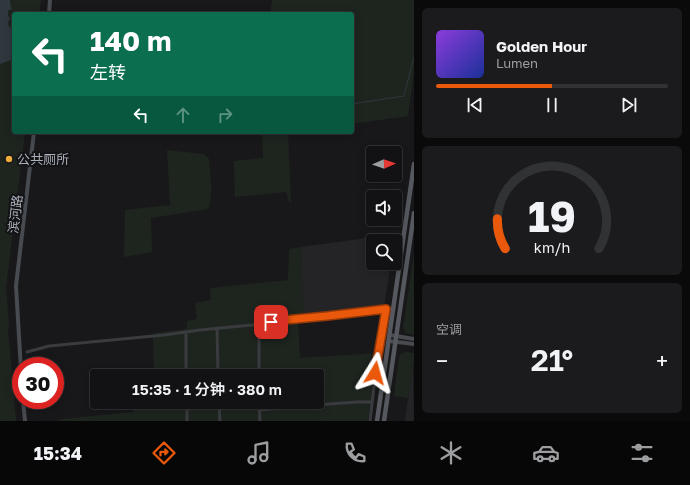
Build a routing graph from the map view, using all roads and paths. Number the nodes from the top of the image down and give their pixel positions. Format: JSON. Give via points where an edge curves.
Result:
{"nodes":[{"id":1,"x":50,"y":0,"type":"edge"},
{"id":2,"x":49,"y":12,"type":"edge"},
{"id":3,"x":34,"y":134,"type":"edge"},
{"id":4,"x":414,"y":164,"type":"edge"},
{"id":5,"x":414,"y":213,"type":"edge"},
{"id":6,"x":394,"y":308,"type":"junction"},
{"id":7,"x":386,"y":309,"type":"junction"},
{"id":8,"x":259,"y":324,"type":"junction"},
{"id":9,"x":217,"y":328,"type":"junction"},
{"id":10,"x":186,"y":332,"type":"junction"},
{"id":11,"x":389,"y":338,"type":"junction"},
{"id":12,"x":397,"y":339,"type":"junction"},
{"id":13,"x":414,"y":339,"type":"edge"},
{"id":14,"x":414,"y":344,"type":"edge"},
{"id":15,"x":27,"y":352,"type":"dead end"},
{"id":16,"x":20,"y":357,"type":"edge"},
{"id":17,"x":186,"y":369,"type":"edge"},
{"id":18,"x":218,"y":369,"type":"edge"},
{"id":19,"x":259,"y":369,"type":"edge"},
{"id":20,"x":372,"y":402,"type":"junction"},
{"id":21,"x":24,"y":409,"type":"edge"},
{"id":22,"x":187,"y":409,"type":"edge"},
{"id":23,"x":219,"y":409,"type":"edge"},
{"id":24,"x":260,"y":410,"type":"joint"},
{"id":25,"x":25,"y":421,"type":"edge"},
{"id":26,"x":188,"y":421,"type":"edge"},
{"id":27,"x":220,"y":421,"type":"edge"},
{"id":28,"x":260,"y":421,"type":"edge"},
{"id":29,"x":370,"y":421,"type":"edge"},
{"id":30,"x":377,"y":421,"type":"edge"},
{"id":31,"x":384,"y":421,"type":"edge"}],
"edges":[{"from":1,"to":2,"type":"main road"},
{"from":3,"to":16,"type":"main road","name":"滨河路","via":[[16,286]]},
{"from":4,"to":6,"type":"main road"},
{"from":5,"to":12,"type":"main road"},
{"from":6,"to":7,"type":"street"},
{"from":6,"to":11,"type":"main road"},
{"from":7,"to":8,"type":"street"},
{"from":7,"to":20,"type":"street"},
{"from":8,"to":9,"type":"street"},
{"from":8,"to":19,"type":"street"},
{"from":9,"to":10,"type":"street"},
{"from":9,"to":18,"type":"street"},
{"from":10,"to":15,"type":"street","via":[[49,346]]},
{"from":10,"to":17,"type":"street"},
{"from":11,"to":12,"type":"main road"},
{"from":11,"to":30,"type":"main road"},
{"from":12,"to":13,"type":"main road"},
{"from":12,"to":14,"type":"main road"},
{"from":12,"to":31,"type":"main road"},
{"from":20,"to":24,"type":"street"},
{"from":20,"to":29,"type":"street"},
{"from":21,"to":25,"type":"main road"},
{"from":22,"to":26,"type":"street"},
{"from":23,"to":27,"type":"street"},
{"from":24,"to":28,"type":"street"}]}
